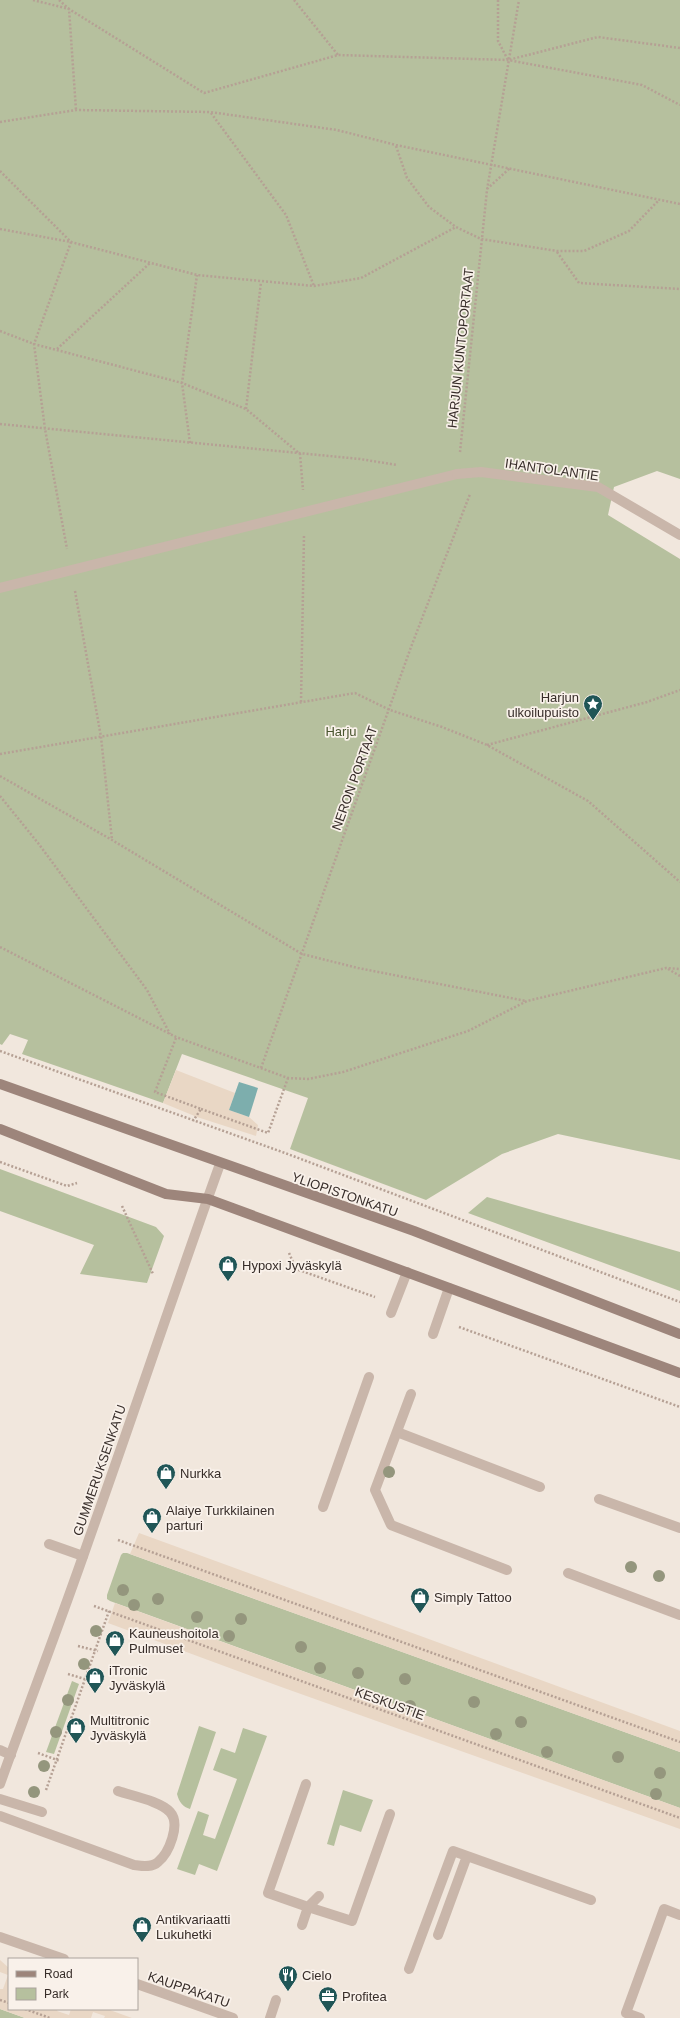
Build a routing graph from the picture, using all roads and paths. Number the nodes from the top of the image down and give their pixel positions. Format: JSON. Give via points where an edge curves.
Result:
{"nodes":[{"id":1,"x":33,"y":0,"type":"edge"},
{"id":2,"x":59,"y":0,"type":"edge"},
{"id":3,"x":294,"y":0,"type":"edge"},
{"id":4,"x":498,"y":0,"type":"edge"},
{"id":5,"x":519,"y":0,"type":"edge"},
{"id":6,"x":69,"y":9,"type":"junction"},
{"id":7,"x":680,"y":48,"type":"edge"},
{"id":8,"x":338,"y":55,"type":"junction"},
{"id":9,"x":508,"y":60,"type":"junction"},
{"id":10,"x":680,"y":105,"type":"edge"},
{"id":11,"x":76,"y":110,"type":"junction"},
{"id":12,"x":210,"y":112,"type":"junction"},
{"id":13,"x":0,"y":122,"type":"edge"},
{"id":14,"x":396,"y":145,"type":"junction"},
{"id":15,"x":490,"y":164,"type":"junction"},
{"id":16,"x":510,"y":168,"type":"junction"},
{"id":17,"x":0,"y":171,"type":"edge"},
{"id":18,"x":487,"y":190,"type":"junction"},
{"id":19,"x":659,"y":200,"type":"junction"},
{"id":20,"x":680,"y":204,"type":"edge"},
{"id":21,"x":456,"y":227,"type":"junction"},
{"id":22,"x":0,"y":229,"type":"edge"},
{"id":23,"x":481,"y":239,"type":"junction"},
{"id":24,"x":71,"y":242,"type":"junction"},
{"id":25,"x":557,"y":251,"type":"junction"},
{"id":26,"x":150,"y":263,"type":"junction"},
{"id":27,"x":197,"y":275,"type":"junction"},
{"id":28,"x":261,"y":282,"type":"junction"},
{"id":29,"x":314,"y":286,"type":"junction"},
{"id":30,"x":680,"y":289,"type":"edge"},
{"id":31,"x":0,"y":331,"type":"edge"},
{"id":32,"x":34,"y":344,"type":"junction"},
{"id":33,"x":57,"y":349,"type":"junction"},
{"id":34,"x":182,"y":383,"type":"junction"},
{"id":35,"x":246,"y":409,"type":"junction"},
{"id":36,"x":0,"y":424,"type":"edge"},
{"id":37,"x":44,"y":429,"type":"junction"},
{"id":38,"x":190,"y":443,"type":"junction"},
{"id":39,"x":460,"y":447,"type":"dead end"},
{"id":40,"x":300,"y":454,"type":"junction"},
{"id":41,"x":405,"y":466,"type":"dead end"},
{"id":42,"x":469,"y":497,"type":"dead end"},
{"id":43,"x":305,"y":512,"type":"junction"},
{"id":44,"x":680,"y":535,"type":"edge"},
{"id":45,"x":71,"y":571,"type":"junction"},
{"id":46,"x":0,"y":588,"type":"edge"},
{"id":47,"x":680,"y":690,"type":"edge"},
{"id":48,"x":301,"y":702,"type":"junction"},
{"id":49,"x":390,"y":710,"type":"junction"},
{"id":50,"x":101,"y":737,"type":"junction"},
{"id":51,"x":487,"y":745,"type":"junction"},
{"id":52,"x":0,"y":754,"type":"edge"},
{"id":53,"x":0,"y":776,"type":"edge"},
{"id":54,"x":0,"y":796,"type":"edge"},
{"id":55,"x":112,"y":840,"type":"junction"},
{"id":56,"x":680,"y":882,"type":"edge"},
{"id":57,"x":0,"y":947,"type":"edge"},
{"id":58,"x":302,"y":954,"type":"junction"},
{"id":59,"x":666,"y":968,"type":"junction"},
{"id":60,"x":680,"y":969,"type":"edge"},
{"id":61,"x":680,"y":976,"type":"edge"},
{"id":62,"x":527,"y":1001,"type":"junction"},
{"id":63,"x":170,"y":1035,"type":"junction"},
{"id":64,"x":176,"y":1038,"type":"junction"},
{"id":65,"x":0,"y":1051,"type":"edge"},
{"id":66,"x":261,"y":1068,"type":"junction"},
{"id":67,"x":288,"y":1078,"type":"junction"},
{"id":68,"x":0,"y":1084,"type":"edge"},
{"id":69,"x":201,"y":1109,"type":"junction"},
{"id":70,"x":193,"y":1121,"type":"junction"},
{"id":71,"x":0,"y":1129,"type":"edge"},
{"id":72,"x":0,"y":1162,"type":"edge"},
{"id":73,"x":220,"y":1164,"type":"junction"},
{"id":74,"x":67,"y":1186,"type":"dead end"},
{"id":75,"x":208,"y":1199,"type":"junction"},
{"id":76,"x":122,"y":1206,"type":"dead end"},
{"id":77,"x":296,"y":1269,"type":"dead end"},
{"id":78,"x":407,"y":1272,"type":"junction"},
{"id":79,"x":154,"y":1274,"type":"dead end"},
{"id":80,"x":450,"y":1288,"type":"junction"},
{"id":81,"x":680,"y":1302,"type":"edge"},
{"id":82,"x":393,"y":1308,"type":"joint"},
{"id":83,"x":438,"y":1320,"type":"junction"},
{"id":84,"x":433,"y":1334,"type":"dead end"},
{"id":85,"x":680,"y":1334,"type":"edge"},
{"id":86,"x":680,"y":1372,"type":"edge"},
{"id":87,"x":369,"y":1377,"type":"dead end"},
{"id":88,"x":411,"y":1394,"type":"dead end"},
{"id":89,"x":680,"y":1408,"type":"edge"},
{"id":90,"x":397,"y":1432,"type":"junction"},
{"id":91,"x":540,"y":1487,"type":"dead end"},
{"id":92,"x":599,"y":1499,"type":"dead end"},
{"id":93,"x":322,"y":1507,"type":"dead end"},
{"id":94,"x":680,"y":1528,"type":"edge"},
{"id":95,"x":118,"y":1540,"type":"dead end"},
{"id":96,"x":49,"y":1544,"type":"dead end"},
{"id":97,"x":83,"y":1556,"type":"junction"},
{"id":98,"x":507,"y":1570,"type":"dead end"},
{"id":99,"x":568,"y":1573,"type":"dead end"},
{"id":100,"x":94,"y":1606,"type":"dead end"},
{"id":101,"x":109,"y":1611,"type":"junction"},
{"id":102,"x":680,"y":1615,"type":"edge"},
{"id":103,"x":78,"y":1646,"type":"dead end"},
{"id":104,"x":97,"y":1650,"type":"junction"},
{"id":105,"x":68,"y":1674,"type":"dead end"},
{"id":106,"x":84,"y":1680,"type":"junction"},
{"id":107,"x":88,"y":1680,"type":"dead end"},
{"id":108,"x":680,"y":1742,"type":"edge"},
{"id":109,"x":0,"y":1750,"type":"edge"},
{"id":110,"x":38,"y":1754,"type":"dead end"},
{"id":111,"x":11,"y":1755,"type":"junction"},
{"id":112,"x":56,"y":1760,"type":"junction"},
{"id":113,"x":60,"y":1762,"type":"dead end"},
{"id":114,"x":0,"y":1784,"type":"edge"},
{"id":115,"x":306,"y":1784,"type":"dead end"},
{"id":116,"x":118,"y":1791,"type":"dead end"},
{"id":117,"x":0,"y":1799,"type":"edge"},
{"id":118,"x":40,"y":1812,"type":"joint"},
{"id":119,"x":390,"y":1814,"type":"dead end"},
{"id":120,"x":0,"y":1816,"type":"edge"},
{"id":121,"x":680,"y":1818,"type":"edge"},
{"id":122,"x":467,"y":1856,"type":"junction"},
{"id":123,"x":319,"y":1896,"type":"dead end"},
{"id":124,"x":591,"y":1900,"type":"dead end"},
{"id":125,"x":308,"y":1907,"type":"junction"},
{"id":126,"x":680,"y":1915,"type":"edge"},
{"id":127,"x":302,"y":1925,"type":"dead end"},
{"id":128,"x":438,"y":1935,"type":"dead end"},
{"id":129,"x":0,"y":1937,"type":"edge"},
{"id":130,"x":61,"y":1958,"type":"edge"},
{"id":131,"x":409,"y":1969,"type":"dead end"},
{"id":132,"x":138,"y":1984,"type":"edge"},
{"id":133,"x":276,"y":2000,"type":"dead end"},
{"id":134,"x":29,"y":2010,"type":"edge"},
{"id":135,"x":50,"y":2018,"type":"edge"},
{"id":136,"x":233,"y":2018,"type":"edge"},
{"id":137,"x":270,"y":2018,"type":"edge"},
{"id":138,"x":640,"y":2018,"type":"edge"}],
"edges":[{"from":1,"to":6,"type":"path"},
{"from":2,"to":6,"type":"path"},
{"from":3,"to":8,"type":"path"},
{"from":4,"to":9,"type":"path","via":[[498,42]]},
{"from":5,"to":9,"type":"path","name":"HARJUN KUNTOPORTAAT"},
{"from":6,"to":8,"type":"path","via":[[204,93]]},
{"from":6,"to":11,"type":"path"},
{"from":7,"to":9,"type":"path","via":[[598,37]]},
{"from":8,"to":9,"type":"path"},
{"from":9,"to":10,"type":"path","via":[[642,85]]},
{"from":9,"to":15,"type":"path","name":"HARJUN KUNTOPORTAAT"},
{"from":11,"to":12,"type":"path"},
{"from":11,"to":13,"type":"path"},
{"from":12,"to":14,"type":"path","via":[[337,130]]},
{"from":12,"to":29,"type":"path","via":[[286,215]]},
{"from":14,"to":15,"type":"path"},
{"from":14,"to":21,"type":"path","via":[[407,178],[429,207]]},
{"from":15,"to":16,"type":"path"},
{"from":15,"to":18,"type":"path","name":"HARJUN KUNTOPORTAAT"},
{"from":16,"to":18,"type":"path"},
{"from":16,"to":19,"type":"path"},
{"from":17,"to":24,"type":"path"},
{"from":18,"to":23,"type":"path","name":"HARJUN KUNTOPORTAAT"},
{"from":19,"to":20,"type":"path"},
{"from":19,"to":25,"type":"path","via":[[629,231],[584,252]]},
{"from":21,"to":23,"type":"path"},
{"from":21,"to":29,"type":"path","via":[[361,278]]},
{"from":22,"to":24,"type":"path"},
{"from":23,"to":25,"type":"path"},
{"from":23,"to":39,"type":"path","name":"HARJUN KUNTOPORTAAT"},
{"from":24,"to":26,"type":"path"},
{"from":24,"to":32,"type":"path"},
{"from":25,"to":30,"type":"path","via":[[579,283]]},
{"from":26,"to":27,"type":"path"},
{"from":26,"to":33,"type":"path"},
{"from":27,"to":28,"type":"path"},
{"from":27,"to":34,"type":"path"},
{"from":28,"to":29,"type":"path"},
{"from":28,"to":35,"type":"path"},
{"from":31,"to":32,"type":"path"},
{"from":32,"to":33,"type":"path"},
{"from":32,"to":37,"type":"path"},
{"from":33,"to":34,"type":"path"},
{"from":34,"to":35,"type":"path"},
{"from":34,"to":38,"type":"path"},
{"from":35,"to":40,"type":"path"},
{"from":36,"to":37,"type":"path"},
{"from":37,"to":38,"type":"path"},
{"from":37,"to":45,"type":"path"},
{"from":38,"to":40,"type":"path"},
{"from":40,"to":41,"type":"path"},
{"from":40,"to":43,"type":"path"},
{"from":42,"to":49,"type":"path","name":"NERON PORTAAT","via":[[411,647]]},
{"from":43,"to":44,"type":"street","name":"IHANTOLANTIE","via":[[457,474],[481,472],[598,487]]},
{"from":43,"to":45,"type":"street","name":"IHANTOLANTIE"},
{"from":43,"to":48,"type":"path"},
{"from":45,"to":46,"type":"street","name":"IHANTOLANTIE"},
{"from":45,"to":50,"type":"path"},
{"from":47,"to":51,"type":"path","via":[[647,702]]},
{"from":48,"to":49,"type":"path","via":[[355,693]]},
{"from":48,"to":50,"type":"path"},
{"from":49,"to":51,"type":"path"},
{"from":49,"to":58,"type":"path","name":"NERON PORTAAT"},
{"from":50,"to":52,"type":"path"},
{"from":50,"to":55,"type":"path"},
{"from":51,"to":56,"type":"path","via":[[588,801]]},
{"from":53,"to":55,"type":"path"},
{"from":54,"to":63,"type":"path","via":[[146,990]]},
{"from":55,"to":58,"type":"path"},
{"from":57,"to":63,"type":"path"},
{"from":58,"to":62,"type":"path","via":[[358,968]]},
{"from":58,"to":66,"type":"path","name":"NERON PORTAAT"},
{"from":59,"to":60,"type":"path"},
{"from":59,"to":61,"type":"path"},
{"from":59,"to":62,"type":"path"},
{"from":62,"to":67,"type":"path","via":[[468,1030],[343,1072],[308,1079]]},
{"from":63,"to":64,"type":"path"},
{"from":64,"to":66,"type":"path"},
{"from":64,"to":69,"type":"path","via":[[155,1092]]},
{"from":65,"to":70,"type":"path"},
{"from":66,"to":67,"type":"path"},
{"from":67,"to":69,"type":"path","via":[[268,1134]]},
{"from":68,"to":73,"type":"main road","name":"YLIOPISTONKATU"},
{"from":69,"to":70,"type":"path"},
{"from":70,"to":81,"type":"path"},
{"from":71,"to":75,"type":"main road","via":[[166,1194]]},
{"from":72,"to":74,"type":"path"},
{"from":73,"to":75,"type":"street","name":"GUMMERUKSENKATU"},
{"from":73,"to":85,"type":"main road","name":"YLIOPISTONKATU","via":[[414,1231]]},
{"from":75,"to":78,"type":"main road"},
{"from":75,"to":97,"type":"street","name":"GUMMERUKSENKATU"},
{"from":76,"to":79,"type":"path"},
{"from":77,"to":82,"type":"path"},
{"from":78,"to":80,"type":"main road"},
{"from":78,"to":82,"type":"street"},
{"from":80,"to":83,"type":"street"},
{"from":80,"to":86,"type":"main road"},
{"from":83,"to":84,"type":"street"},
{"from":83,"to":89,"type":"path"},
{"from":87,"to":93,"type":"street"},
{"from":88,"to":90,"type":"street"},
{"from":90,"to":91,"type":"street"},
{"from":90,"to":98,"type":"street","via":[[376,1490],[391,1525]]},
{"from":92,"to":94,"type":"street"},
{"from":95,"to":108,"type":"path"},
{"from":96,"to":97,"type":"street"},
{"from":97,"to":111,"type":"street","name":"GUMMERUKSENKATU"},
{"from":99,"to":102,"type":"street"},
{"from":100,"to":101,"type":"path","name":"KESKUSTIE"},
{"from":101,"to":104,"type":"path"},
{"from":101,"to":121,"type":"path","name":"KESKUSTIE"},
{"from":103,"to":104,"type":"path"},
{"from":104,"to":106,"type":"path"},
{"from":105,"to":106,"type":"path"},
{"from":106,"to":107,"type":"path"},
{"from":106,"to":112,"type":"path"},
{"from":109,"to":111,"type":"street"},
{"from":110,"to":112,"type":"path"},
{"from":111,"to":114,"type":"street","name":"GUMMERUKSENKATU"},
{"from":112,"to":113,"type":"path"},
{"from":112,"to":118,"type":"path"},
{"from":115,"to":125,"type":"street","via":[[268,1893]]},
{"from":116,"to":120,"type":"street","via":[[165,1807],[175,1820],[165,1854],[157,1863],[146,1866],[134,1865]]},
{"from":117,"to":118,"type":"street"},
{"from":119,"to":125,"type":"street","via":[[352,1921]]},
{"from":122,"to":124,"type":"street"},
{"from":122,"to":128,"type":"street"},
{"from":122,"to":131,"type":"street","via":[[453,1851]]},
{"from":123,"to":125,"type":"street"},
{"from":125,"to":127,"type":"street"},
{"from":126,"to":138,"type":"street","via":[[664,1909],[626,2013]]},
{"from":129,"to":130,"type":"street"},
{"from":132,"to":136,"type":"street","name":"KAUPPAKATU"},
{"from":133,"to":137,"type":"street"},
{"from":134,"to":135,"type":"path"}]}
